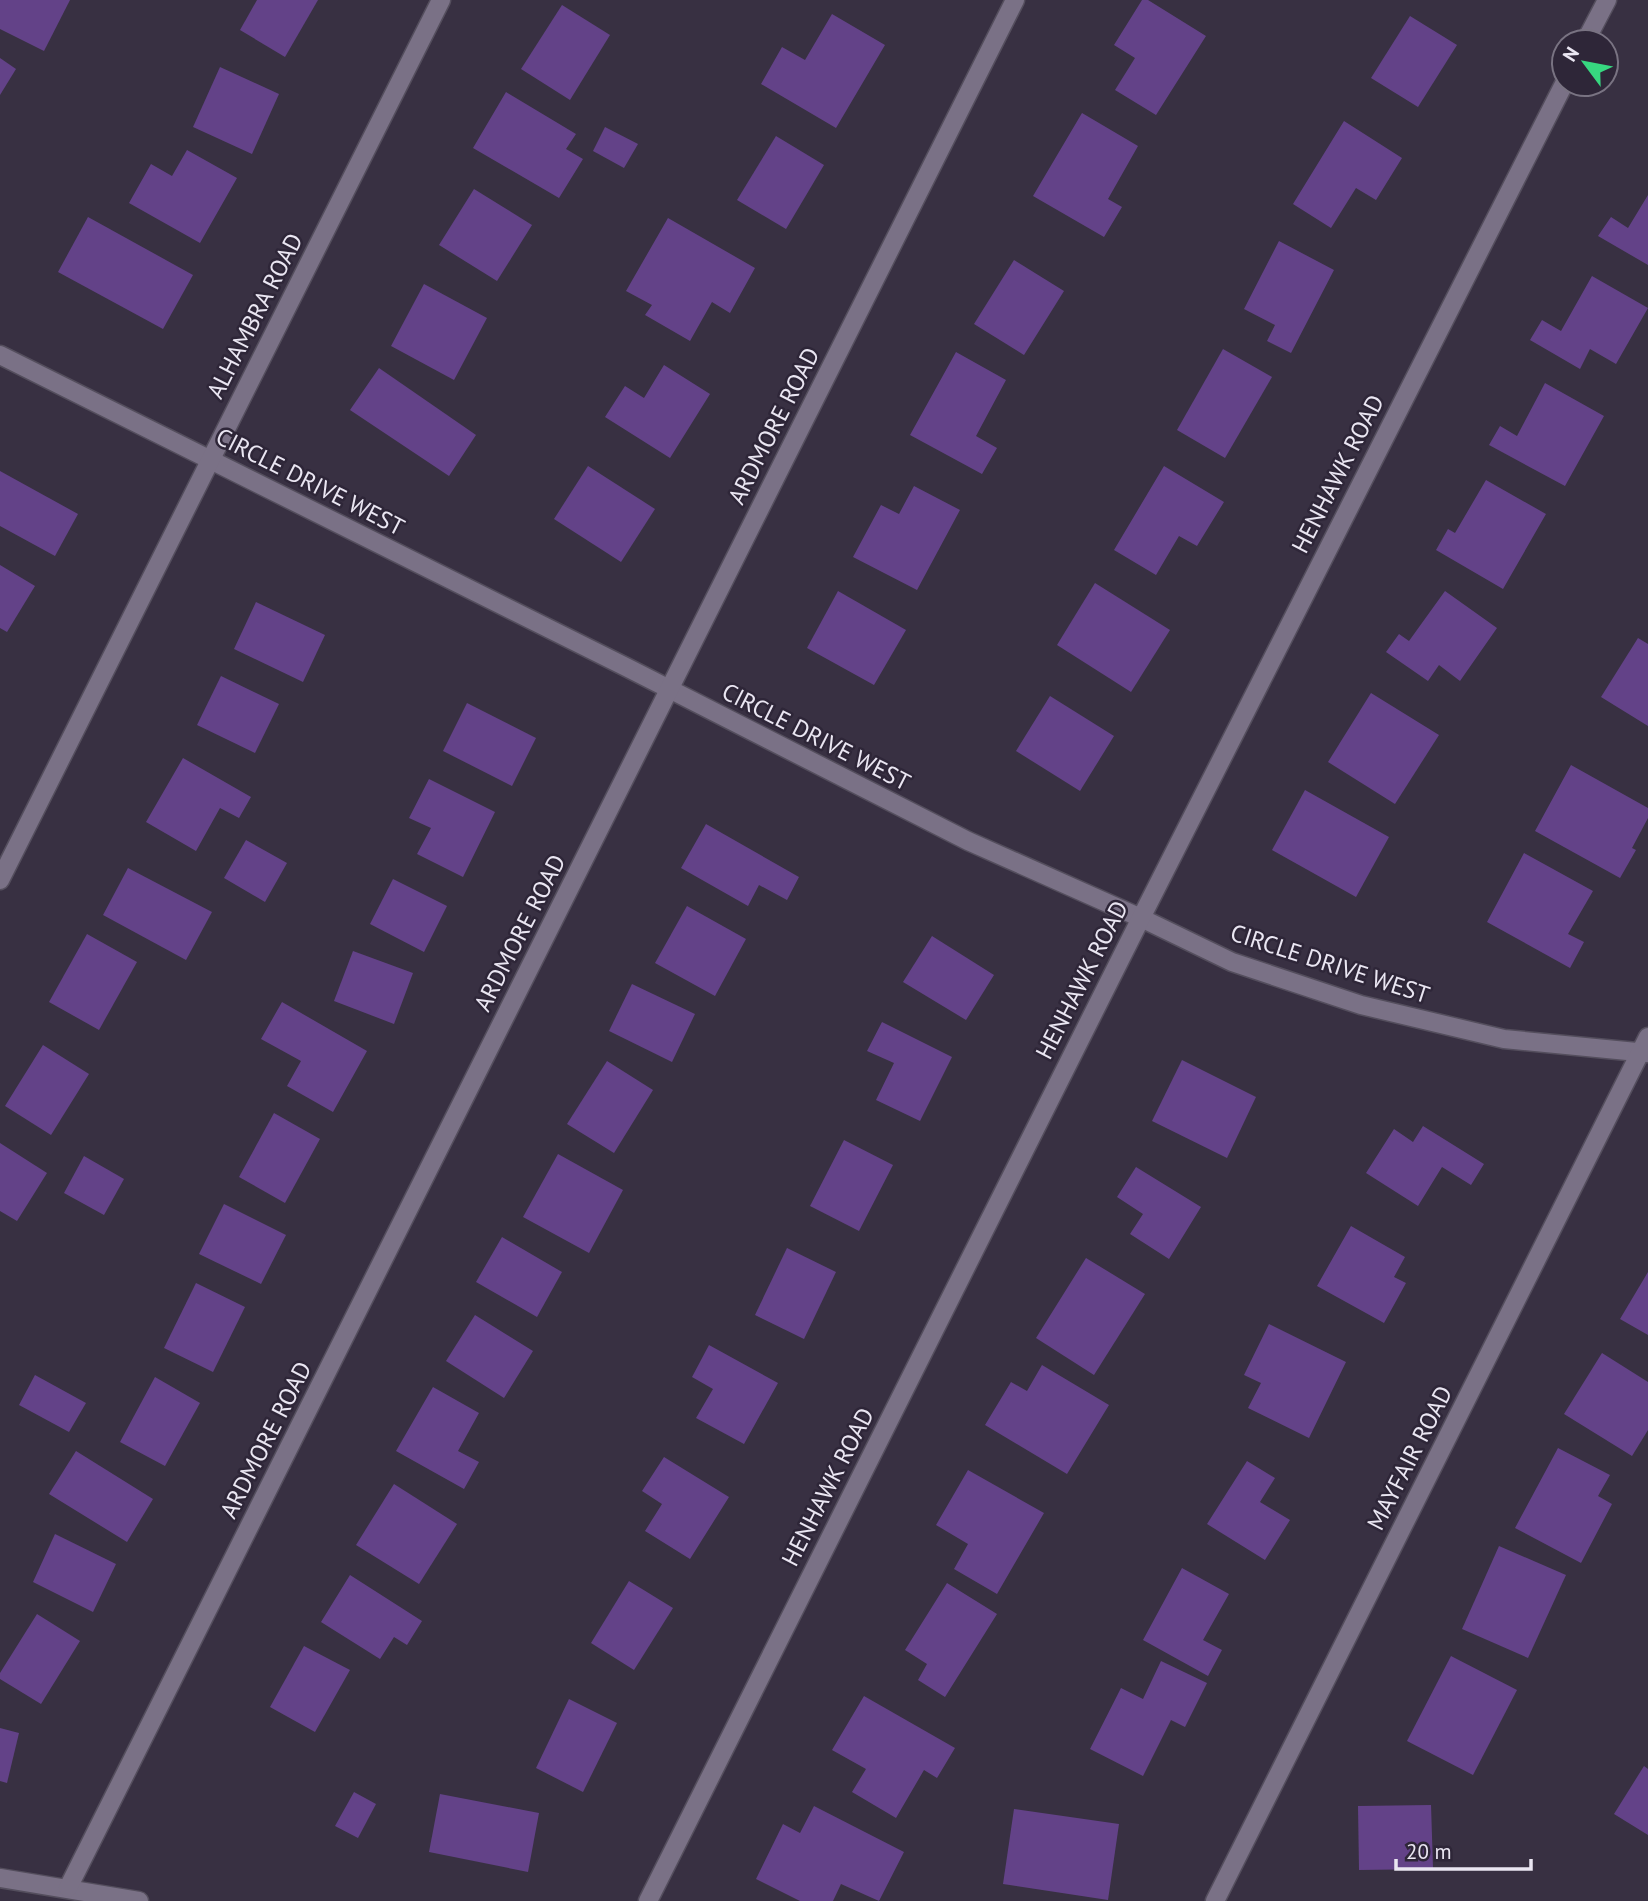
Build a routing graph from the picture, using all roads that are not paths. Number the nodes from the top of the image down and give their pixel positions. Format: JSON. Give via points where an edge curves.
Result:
{"nodes":[{"id":1,"x":441,"y":0,"type":"edge"},
{"id":2,"x":1015,"y":0,"type":"edge"},
{"id":3,"x":1606,"y":0,"type":"edge"},
{"id":4,"x":1592,"y":28,"type":"edge"},
{"id":5,"x":1557,"y":98,"type":"edge"},
{"id":6,"x":0,"y":355,"type":"edge"},
{"id":7,"x":211,"y":459,"type":"junction"},
{"id":8,"x":670,"y":689,"type":"junction"},
{"id":9,"x":0,"y":880,"type":"edge"},
{"id":10,"x":1140,"y":918,"type":"junction"},
{"id":11,"x":1645,"y":1048,"type":"edge"},
{"id":12,"x":0,"y":1878,"type":"edge"},
{"id":13,"x":68,"y":1888,"type":"junction"},
{"id":14,"x":139,"y":1901,"type":"edge"},
{"id":15,"x":648,"y":1901,"type":"edge"},
{"id":16,"x":1215,"y":1901,"type":"edge"}],
"edges":[{"from":1,"to":7,"type":"street","name":"ALHAMBRA ROAD"},
{"from":2,"to":8,"type":"street","name":"ARDMORE ROAD"},
{"from":3,"to":4,"type":"street"},
{"from":5,"to":10,"type":"street","name":"HENHAWK ROAD"},
{"from":6,"to":7,"type":"street","name":"CIRCLE DRIVE WEST"},
{"from":7,"to":8,"type":"street","name":"CIRCLE DRIVE WEST"},
{"from":7,"to":9,"type":"street","name":"ALHAMBRA ROAD"},
{"from":8,"to":10,"type":"street","name":"CIRCLE DRIVE WEST","via":[[968,841]]},
{"from":8,"to":13,"type":"street","name":"ARDMORE ROAD"},
{"from":10,"to":11,"type":"street","name":"CIRCLE DRIVE WEST","via":[[1232,962],[1361,1005],[1504,1039]]},
{"from":10,"to":15,"type":"street","name":"HENHAWK ROAD"},
{"from":11,"to":16,"type":"street","name":"MAYFAIR ROAD"},
{"from":12,"to":13,"type":"street"},
{"from":13,"to":14,"type":"street"}]}
